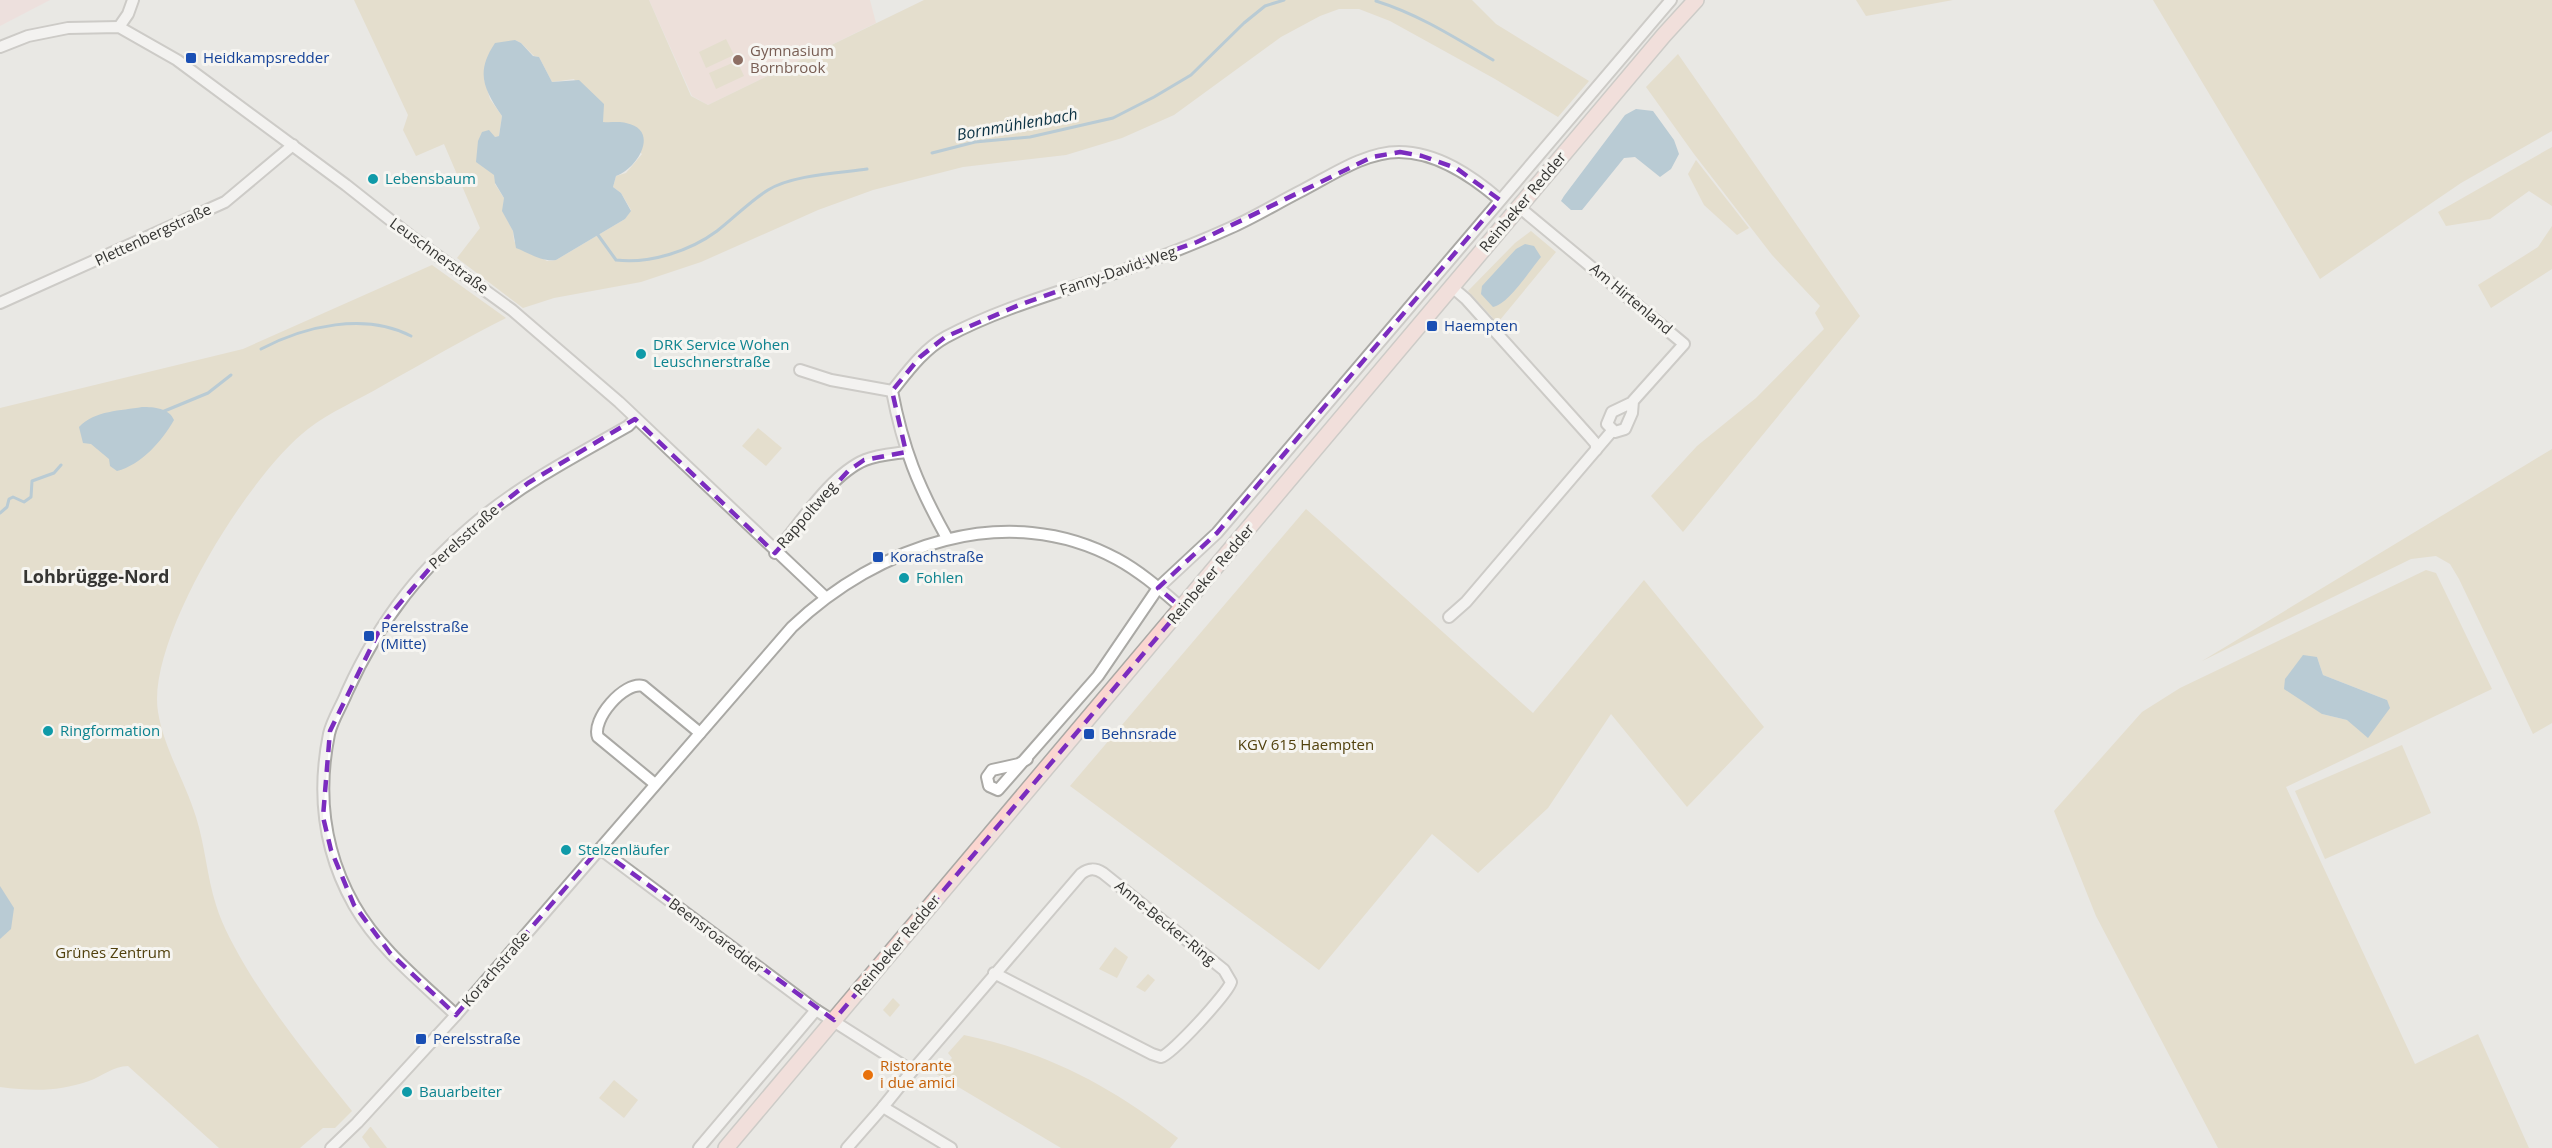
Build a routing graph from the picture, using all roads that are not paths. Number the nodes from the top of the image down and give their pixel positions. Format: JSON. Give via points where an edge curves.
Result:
{"nodes":[{"id":1,"x":133,"y":0,"type":"edge"},
{"id":2,"x":1671,"y":0,"type":"edge"},
{"id":3,"x":1696,"y":0,"type":"edge"},
{"id":4,"x":119,"y":27,"type":"junction"},
{"id":5,"x":0,"y":47,"type":"edge"},
{"id":6,"x":293,"y":146,"type":"junction"},
{"id":7,"x":1500,"y":200,"type":"junction"},
{"id":8,"x":1519,"y":207,"type":"junction"},
{"id":9,"x":1452,"y":287,"type":"junction"},
{"id":10,"x":0,"y":303,"type":"edge"},
{"id":11,"x":801,"y":370,"type":"dead end"},
{"id":12,"x":892,"y":391,"type":"junction"},
{"id":13,"x":1634,"y":401,"type":"junction"},
{"id":14,"x":635,"y":419,"type":"junction"},
{"id":15,"x":1612,"y":431,"type":"junction"},
{"id":16,"x":1596,"y":450,"type":"junction"},
{"id":17,"x":906,"y":452,"type":"junction"},
{"id":18,"x":947,"y":538,"type":"junction"},
{"id":19,"x":775,"y":553,"type":"junction"},
{"id":20,"x":1158,"y":588,"type":"junction"},
{"id":21,"x":825,"y":597,"type":"junction"},
{"id":22,"x":1182,"y":608,"type":"junction"},
{"id":23,"x":1449,"y":617,"type":"dead end"},
{"id":24,"x":700,"y":733,"type":"junction"},
{"id":25,"x":1027,"y":759,"type":"dead end"},
{"id":26,"x":656,"y":784,"type":"junction"},
{"id":27,"x":600,"y":849,"type":"junction"},
{"id":28,"x":994,"y":973,"type":"junction"},
{"id":29,"x":816,"y":1010,"type":"junction"},
{"id":30,"x":456,"y":1015,"type":"junction"},
{"id":31,"x":834,"y":1020,"type":"junction"},
{"id":32,"x":912,"y":1071,"type":"junction"},
{"id":33,"x":883,"y":1107,"type":"junction"},
{"id":34,"x":331,"y":1148,"type":"edge"},
{"id":35,"x":699,"y":1148,"type":"edge"},
{"id":36,"x":726,"y":1148,"type":"edge"},
{"id":37,"x":848,"y":1148,"type":"edge"},
{"id":38,"x":951,"y":1148,"type":"edge"}],
"edges":[{"from":1,"to":4,"type":"street"},
{"from":2,"to":7,"type":"street","name":"Reinbeker Redder"},
{"from":3,"to":8,"type":"main road","name":"Reinbeker Redder"},
{"from":4,"to":5,"type":"street","via":[[68,28],[28,36]]},
{"from":4,"to":6,"type":"street","name":"Leuschnerstraße","via":[[177,60]]},
{"from":6,"to":10,"type":"street","name":"Plettenbergstraße","via":[[225,202]]},
{"from":6,"to":14,"type":"street","name":"Leuschnerstraße","via":[[512,309]]},
{"from":7,"to":12,"type":"street","name":"Fanny-David-Weg","via":[[1456,168],[1422,156],[1400,152],[1372,157],[1207,238],[1019,305],[945,337],[920,357]]},
{"from":7,"to":20,"type":"street","name":"Reinbeker Redder","via":[[1216,533]]},
{"from":8,"to":9,"type":"main road","name":"Reinbeker Redder"},
{"from":8,"to":13,"type":"street","name":"Am Hirtenland","via":[[1684,344]]},
{"from":9,"to":16,"type":"street","via":[[1590,437]]},
{"from":9,"to":22,"type":"main road","name":"Reinbeker Redder"},
{"from":11,"to":12,"type":"street"},
{"from":12,"to":17,"type":"street"},
{"from":13,"to":15,"type":"street","name":"Am Hirtenland","via":[[1624,429]]},
{"from":13,"to":15,"type":"street","name":"Am Hirtenland","via":[[1608,417]]},
{"from":14,"to":19,"type":"street","name":"Leuschnerstraße"},
{"from":14,"to":30,"type":"street","name":"Perelsstraße","via":[[528,483],[448,547],[383,622],[330,731],[323,780],[324,817],[331,850],[354,905],[390,953]]},
{"from":15,"to":16,"type":"street","name":"Am Hirtenland"},
{"from":16,"to":23,"type":"street"},
{"from":17,"to":18,"type":"street"},
{"from":17,"to":19,"type":"street","name":"Rappoltweg","via":[[864,460],[848,471],[834,482]]},
{"from":18,"to":20,"type":"street","name":"Korachstraße","via":[[1012,530],[1048,536],[1116,558]]},
{"from":18,"to":21,"type":"street","name":"Korachstraße","via":[[873,569]]},
{"from":19,"to":21,"type":"street","name":"Leuschnerstraße"},
{"from":20,"to":22,"type":"street","name":"Korachstraße"},
{"from":20,"to":25,"type":"street","name":"Reinbeker Redder","via":[[1098,676]]},
{"from":21,"to":24,"type":"street","name":"Korachstraße","via":[[792,627]]},
{"from":22,"to":31,"type":"main road","name":"Reinbeker Redder"},
{"from":24,"to":26,"type":"street","name":"Korachstraße"},
{"from":24,"to":26,"type":"street","via":[[643,686],[632,685],[623,690],[600,718],[596,732]]},
{"from":26,"to":27,"type":"street","name":"Korachstraße"},
{"from":27,"to":29,"type":"street","name":"Beensroaredder"},
{"from":27,"to":30,"type":"street","name":"Korachstraße"},
{"from":28,"to":28,"type":"street","name":"Anne-Becker-Ring","via":[[1081,874],[1093,868],[1224,970],[1231,982],[1170,1053],[1161,1057]]},
{"from":28,"to":32,"type":"street","name":"Anne-Becker-Ring"},
{"from":29,"to":31,"type":"street","name":"Beensroaredder"},
{"from":29,"to":35,"type":"street"},
{"from":30,"to":34,"type":"street","name":"Korachstraße"},
{"from":31,"to":32,"type":"street"},
{"from":31,"to":36,"type":"main road","name":"Reinbeker Redder"},
{"from":32,"to":33,"type":"street"},
{"from":33,"to":37,"type":"street"},
{"from":33,"to":38,"type":"street"}]}
